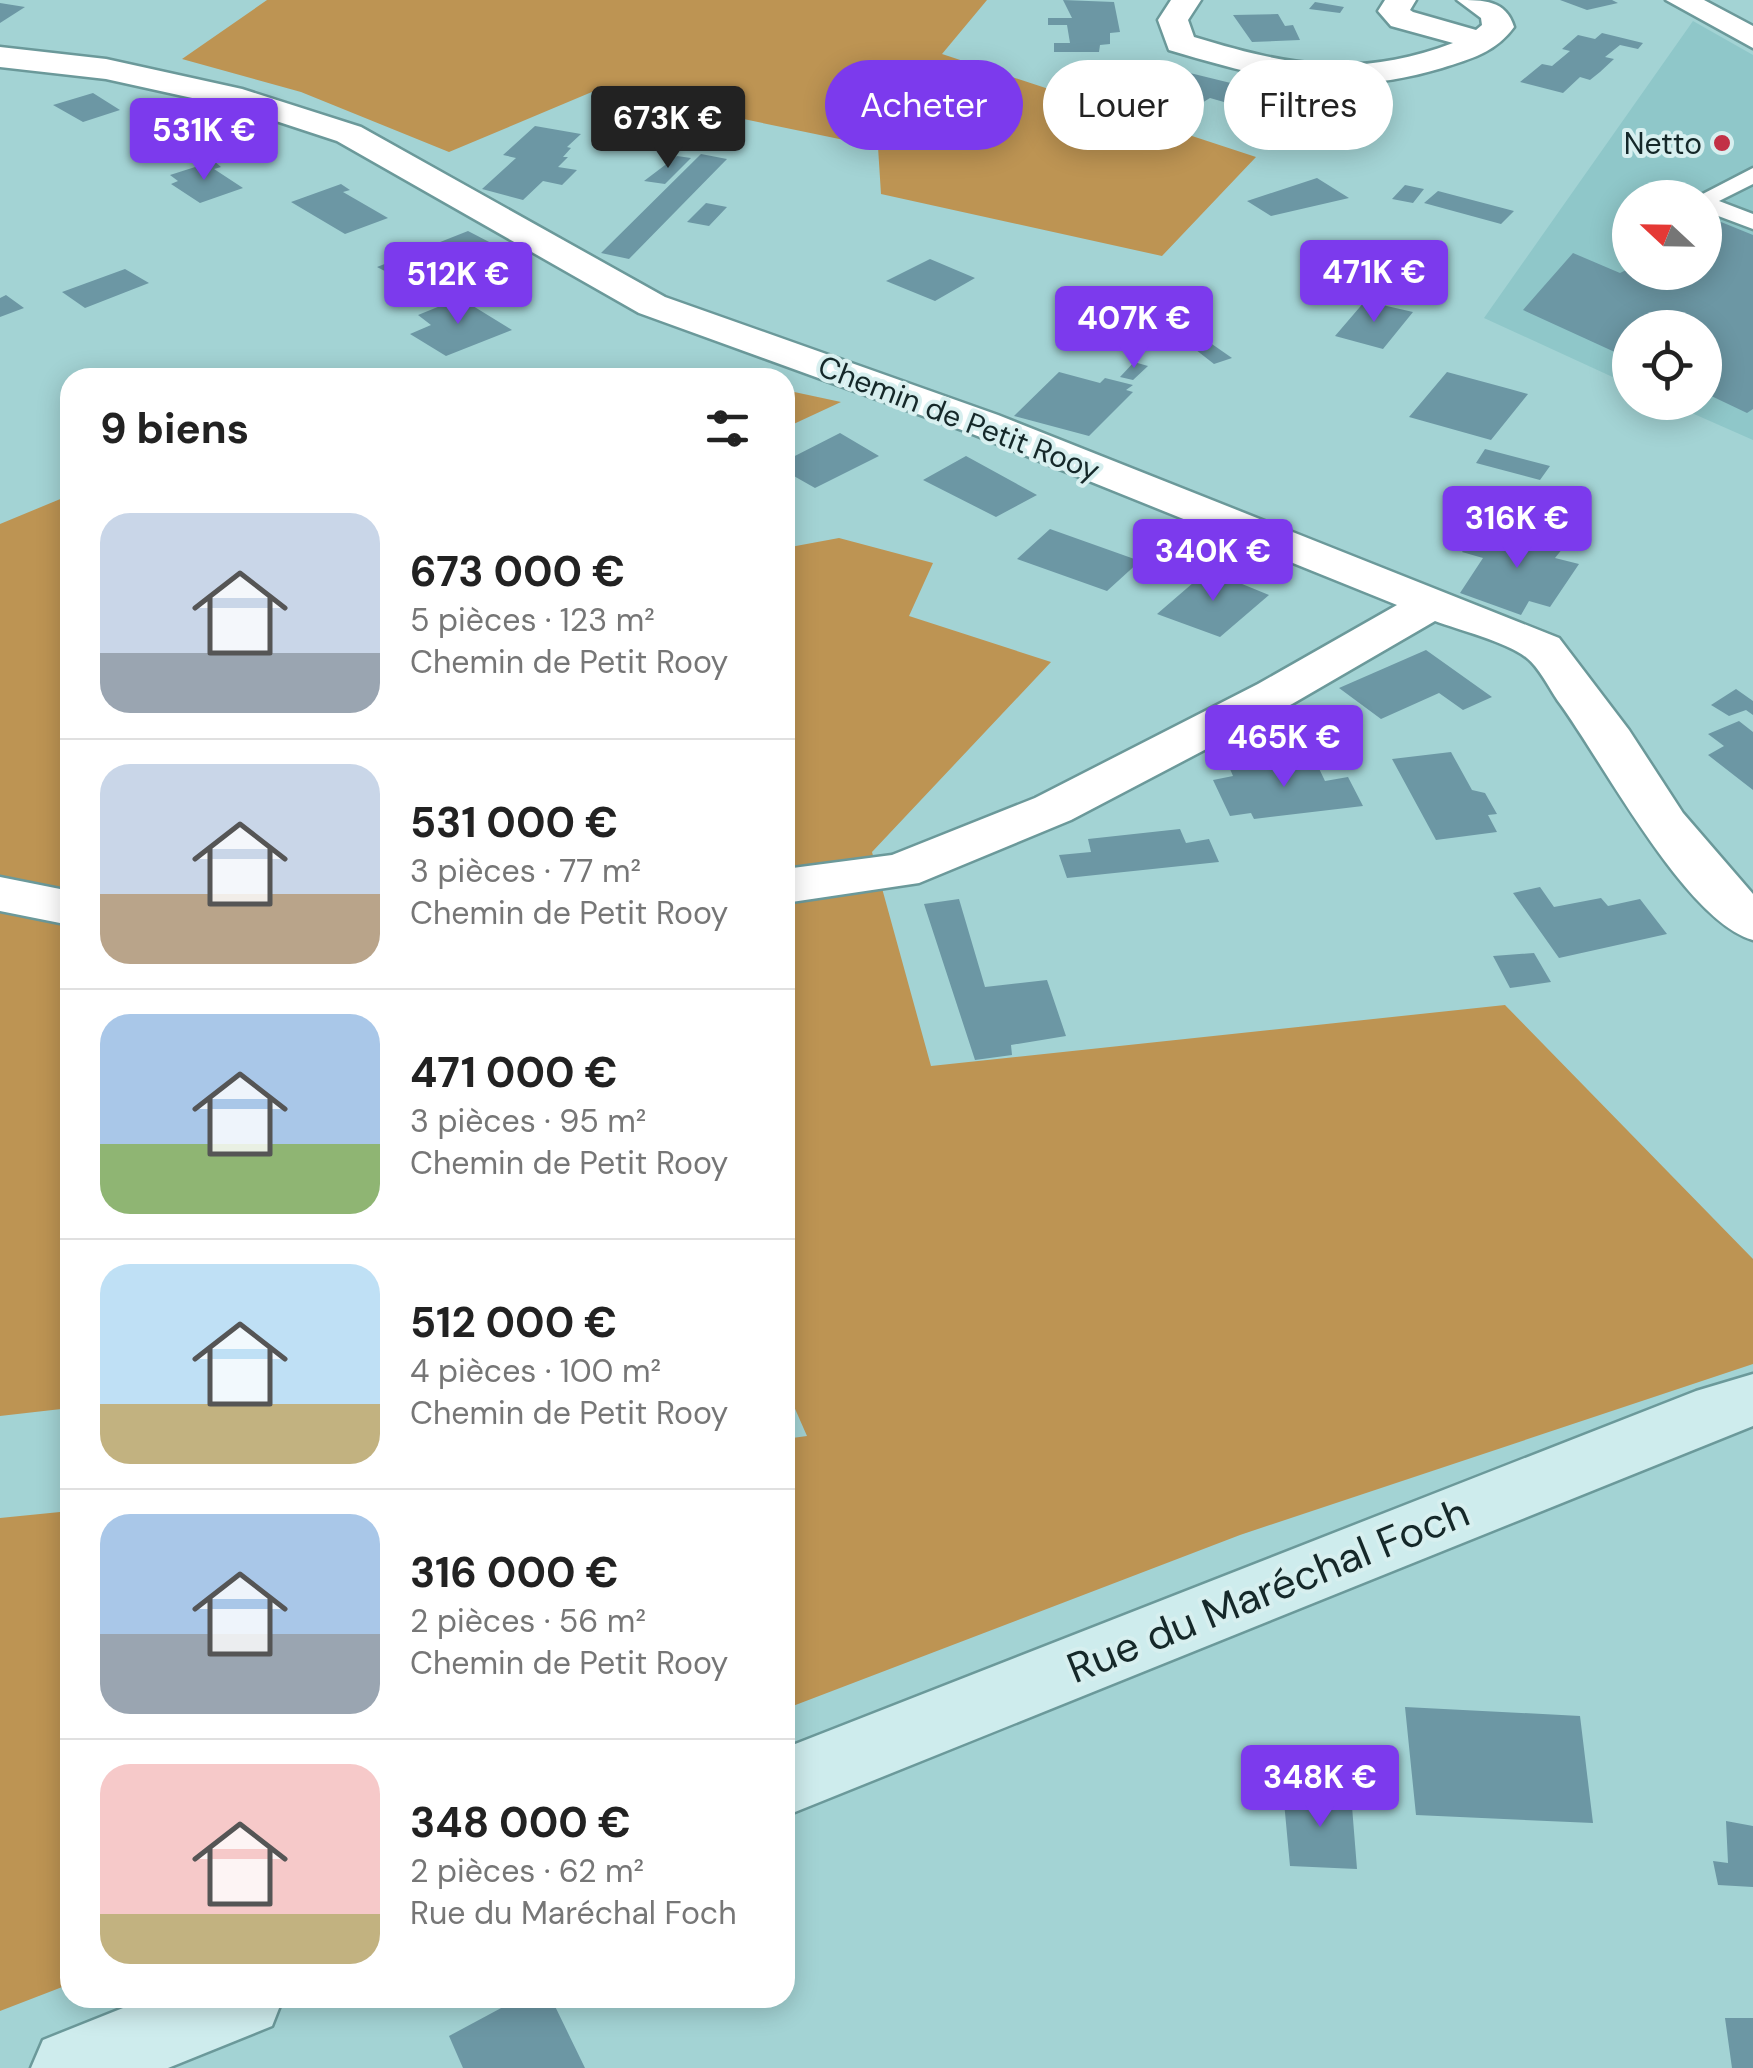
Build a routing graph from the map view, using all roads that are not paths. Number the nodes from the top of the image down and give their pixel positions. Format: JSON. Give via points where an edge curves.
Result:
{"nodes":[{"id":1,"x":1186,"y":0,"type":"edge"},
{"id":2,"x":1401,"y":0,"type":"edge"},
{"id":3,"x":1472,"y":0,"type":"edge"},
{"id":4,"x":1681,"y":0,"type":"edge"},
{"id":5,"x":1753,"y":39,"type":"edge"},
{"id":6,"x":1485,"y":42,"type":"junction"},
{"id":7,"x":0,"y":57,"type":"edge"},
{"id":8,"x":1753,"y":175,"type":"edge"},
{"id":9,"x":1722,"y":192,"type":"edge"},
{"id":10,"x":1722,"y":208,"type":"edge"},
{"id":11,"x":1753,"y":222,"type":"edge"},
{"id":12,"x":1431,"y":604,"type":"junction"},
{"id":13,"x":795,"y":885,"type":"edge"},
{"id":14,"x":0,"y":894,"type":"edge"},
{"id":15,"x":60,"y":906,"type":"edge"},
{"id":16,"x":1753,"y":922,"type":"edge"},
{"id":17,"x":1753,"y":1400,"type":"edge"},
{"id":18,"x":795,"y":1778,"type":"edge"},
{"id":19,"x":219,"y":2008,"type":"edge"},
{"id":20,"x":71,"y":2068,"type":"edge"}],
"edges":[{"from":1,"to":6,"type":"street","via":[[1173,20],[1180,43],[1327,80],[1410,69]]},
{"from":2,"to":6,"type":"street","via":[[1393,11],[1402,19]]},
{"from":3,"to":6,"type":"street","via":[[1495,14],[1498,28]]},
{"from":4,"to":5,"type":"street"},
{"from":7,"to":12,"type":"street","name":"Chemin de Petit Rooy","via":[[106,69],[203,90],[349,134],[652,305],[984,424]]},
{"from":8,"to":9,"type":"lane"},
{"from":10,"to":11,"type":"lane"},
{"from":12,"to":13,"type":"street","via":[[1054,809],[902,871]]},
{"from":12,"to":16,"type":"street","name":"Chemin de Petit Rooy","via":[[1544,648],[1665,824]]},
{"from":14,"to":15,"type":"street"},
{"from":17,"to":18,"type":"main road","name":"Rue du Maréchal Foch"},
{"from":19,"to":20,"type":"main road"}]}
